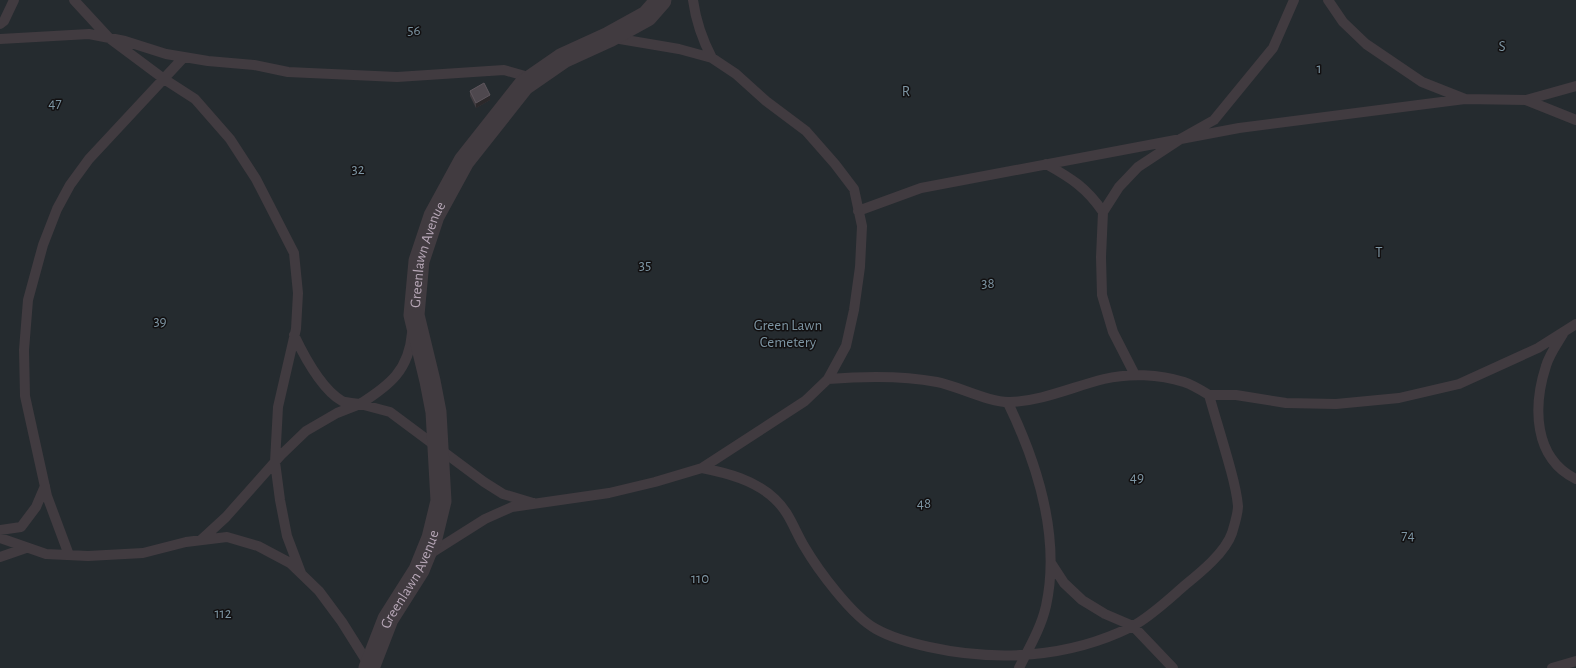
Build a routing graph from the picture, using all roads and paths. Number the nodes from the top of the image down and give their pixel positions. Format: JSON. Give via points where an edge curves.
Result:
{"nodes":[{"id":1,"x":14,"y":0,"type":"edge"},
{"id":2,"x":74,"y":0,"type":"edge"},
{"id":3,"x":662,"y":0,"type":"edge"},
{"id":4,"x":693,"y":0,"type":"edge"},
{"id":5,"x":1294,"y":0,"type":"edge"},
{"id":6,"x":1328,"y":0,"type":"edge"},
{"id":7,"x":0,"y":24,"type":"edge"},
{"id":8,"x":609,"y":37,"type":"junction"},
{"id":9,"x":109,"y":38,"type":"junction"},
{"id":10,"x":0,"y":39,"type":"edge"},
{"id":11,"x":184,"y":57,"type":"junction"},
{"id":12,"x":712,"y":58,"type":"junction"},
{"id":13,"x":164,"y":78,"type":"junction"},
{"id":14,"x":534,"y":78,"type":"junction"},
{"id":15,"x":1576,"y":86,"type":"edge"},
{"id":16,"x":1465,"y":99,"type":"junction"},
{"id":17,"x":1526,"y":100,"type":"junction"},
{"id":18,"x":1576,"y":120,"type":"edge"},
{"id":19,"x":1182,"y":138,"type":"junction"},
{"id":20,"x":1046,"y":164,"type":"junction"},
{"id":21,"x":858,"y":211,"type":"junction"},
{"id":22,"x":1103,"y":212,"type":"junction"},
{"id":23,"x":414,"y":315,"type":"junction"},
{"id":24,"x":1576,"y":324,"type":"edge"},
{"id":25,"x":1564,"y":332,"type":"junction"},
{"id":26,"x":294,"y":335,"type":"junction"},
{"id":27,"x":1135,"y":375,"type":"junction"},
{"id":28,"x":828,"y":379,"type":"junction"},
{"id":29,"x":1209,"y":395,"type":"junction"},
{"id":30,"x":1008,"y":403,"type":"junction"},
{"id":31,"x":360,"y":404,"type":"junction"},
{"id":32,"x":438,"y":447,"type":"junction"},
{"id":33,"x":275,"y":462,"type":"junction"},
{"id":34,"x":702,"y":468,"type":"junction"},
{"id":35,"x":1576,"y":479,"type":"edge"},
{"id":36,"x":45,"y":486,"type":"junction"},
{"id":37,"x":536,"y":503,"type":"junction"},
{"id":38,"x":0,"y":530,"type":"edge"},
{"id":39,"x":0,"y":538,"type":"edge"},
{"id":40,"x":201,"y":540,"type":"junction"},
{"id":41,"x":26,"y":548,"type":"junction"},
{"id":42,"x":69,"y":555,"type":"junction"},
{"id":43,"x":0,"y":557,"type":"edge"},
{"id":44,"x":424,"y":557,"type":"junction"},
{"id":45,"x":1050,"y":564,"type":"junction"},
{"id":46,"x":301,"y":573,"type":"junction"},
{"id":47,"x":1133,"y":626,"type":"junction"},
{"id":48,"x":1026,"y":656,"type":"junction"},
{"id":49,"x":1576,"y":661,"type":"edge"},
{"id":50,"x":369,"y":666,"type":"edge"},
{"id":51,"x":1019,"y":668,"type":"edge"},
{"id":52,"x":1173,"y":668,"type":"edge"},
{"id":53,"x":1552,"y":668,"type":"edge"}],
"edges":[{"from":1,"to":7,"type":"lane"},
{"from":2,"to":9,"type":"lane"},
{"from":3,"to":8,"type":"street","name":"Greenlawn Avenue","via":[[647,16]]},
{"from":4,"to":12,"type":"lane","via":[[696,21]]},
{"from":5,"to":19,"type":"lane","via":[[1273,48],[1234,97],[1214,120]]},
{"from":6,"to":16,"type":"lane","via":[[1343,22],[1366,44],[1422,82]]},
{"from":8,"to":12,"type":"lane","via":[[680,49]]},
{"from":8,"to":14,"type":"street","name":"Greenlawn Avenue","via":[[562,58]]},
{"from":9,"to":10,"type":"lane","via":[[89,34]]},
{"from":9,"to":11,"type":"lane"},
{"from":9,"to":13,"type":"lane"},
{"from":11,"to":13,"type":"lane"},
{"from":11,"to":14,"type":"lane","via":[[254,65],[288,72],[397,77],[504,70]]},
{"from":12,"to":21,"type":"lane","via":[[736,74],[806,131],[854,190]]},
{"from":13,"to":26,"type":"lane","via":[[195,98],[230,139],[274,212],[294,253],[298,293]]},
{"from":13,"to":36,"type":"lane","via":[[89,159],[57,209],[43,246],[28,300],[24,350],[25,396]]},
{"from":14,"to":23,"type":"street","name":"Greenlawn Avenue","via":[[524,85],[464,161],[434,216],[418,261]]},
{"from":15,"to":17,"type":"lane"},
{"from":16,"to":17,"type":"lane"},
{"from":16,"to":19,"type":"lane","via":[[1239,128]]},
{"from":17,"to":18,"type":"lane"},
{"from":19,"to":20,"type":"lane"},
{"from":19,"to":22,"type":"lane","via":[[1138,167],[1119,187]]},
{"from":20,"to":21,"type":"lane","via":[[921,188]]},
{"from":20,"to":22,"type":"lane","via":[[1080,184]]},
{"from":21,"to":28,"type":"lane","via":[[862,226],[854,310],[846,346]]},
{"from":22,"to":27,"type":"lane","via":[[1102,294],[1113,332]]},
{"from":23,"to":31,"type":"lane","via":[[412,341],[407,360],[381,391]]},
{"from":23,"to":32,"type":"street","name":"Greenlawn Avenue","via":[[436,412]]},
{"from":24,"to":25,"type":"lane"},
{"from":25,"to":29,"type":"lane","via":[[1538,348],[1459,384],[1399,398],[1336,404],[1286,403],[1236,395]]},
{"from":25,"to":35,"type":"lane","via":[[1546,364],[1538,396],[1538,427],[1547,451],[1566,474]]},
{"from":26,"to":31,"type":"lane","via":[[306,362],[327,388],[342,401]]},
{"from":26,"to":33,"type":"lane","via":[[278,407]]},
{"from":27,"to":29,"type":"lane","via":[[1157,376],[1185,382]]},
{"from":27,"to":30,"type":"lane","via":[[1105,379],[1034,400]]},
{"from":28,"to":30,"type":"lane","via":[[879,376],[938,382]]},
{"from":28,"to":34,"type":"lane","via":[[805,401]]},
{"from":29,"to":47,"type":"lane","via":[[1237,500],[1238,507],[1231,535],[1217,556],[1196,576]]},
{"from":30,"to":45,"type":"lane","via":[[1029,450],[1039,483],[1049,528]]},
{"from":31,"to":32,"type":"lane","via":[[390,412]]},
{"from":31,"to":33,"type":"lane","via":[[336,413],[306,431]]},
{"from":32,"to":37,"type":"lane","via":[[503,494]]},
{"from":32,"to":44,"type":"street","name":"Greenlawn Avenue","via":[[441,501],[432,538]]},
{"from":33,"to":40,"type":"lane"},
{"from":33,"to":46,"type":"lane","via":[[287,536]]},
{"from":34,"to":37,"type":"lane","via":[[608,493]]},
{"from":34,"to":48,"type":"lane","via":[[731,474],[774,497],[787,513],[804,547],[850,608],[876,629],[907,642],[947,651],[981,656]]},
{"from":36,"to":38,"type":"lane","via":[[36,507],[21,527]]},
{"from":36,"to":42,"type":"lane"},
{"from":37,"to":44,"type":"lane","via":[[512,507],[485,519]]},
{"from":39,"to":41,"type":"lane"},
{"from":40,"to":42,"type":"lane","via":[[143,553]]},
{"from":40,"to":46,"type":"lane","via":[[227,537],[258,546],[290,563]]},
{"from":41,"to":42,"type":"lane","via":[[46,554]]},
{"from":41,"to":43,"type":"lane"},
{"from":44,"to":50,"type":"street","name":"Greenlawn Avenue","via":[[419,570],[388,619]]},
{"from":45,"to":47,"type":"lane","via":[[1064,583],[1082,600],[1105,614]]},
{"from":45,"to":48,"type":"lane","via":[[1046,606]]},
{"from":46,"to":50,"type":"lane","via":[[328,603]]},
{"from":47,"to":48,"type":"lane","via":[[1102,640]]},
{"from":47,"to":52,"type":"lane"},
{"from":48,"to":51,"type":"lane"},
{"from":49,"to":53,"type":"lane"}]}
